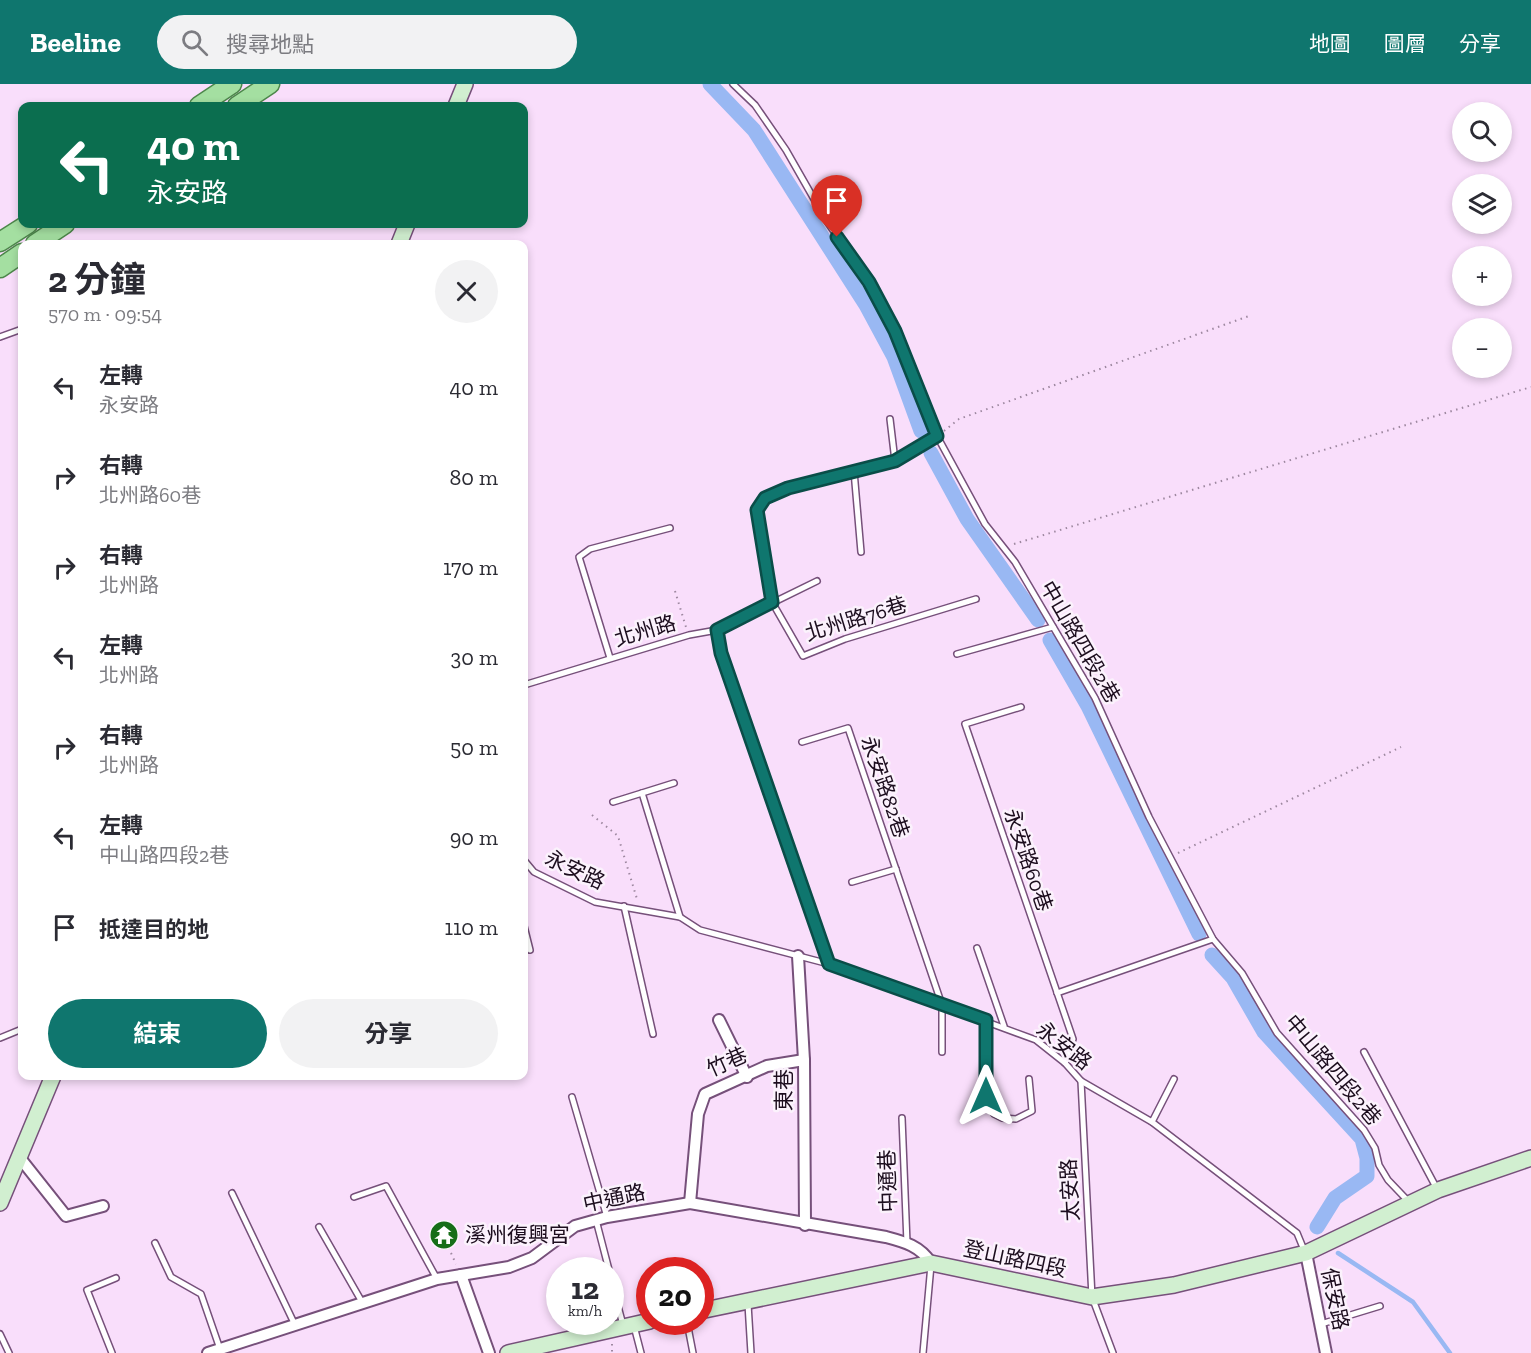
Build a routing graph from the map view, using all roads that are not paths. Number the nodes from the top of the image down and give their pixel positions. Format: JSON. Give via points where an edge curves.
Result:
{"nodes":[{"id":1,"x":232,"y":84,"type":"edge"},
{"id":2,"x":270,"y":84,"type":"edge"},
{"id":3,"x":465,"y":84,"type":"edge"},
{"id":4,"x":733,"y":84,"type":"edge"},
{"id":5,"x":205,"y":102,"type":"edge"},
{"id":6,"x":243,"y":102,"type":"edge"},
{"id":7,"x":458,"y":102,"type":"edge"},
{"id":8,"x":22,"y":228,"type":"edge"},
{"id":9,"x":60,"y":228,"type":"edge"},
{"id":10,"x":41,"y":240,"type":"edge"},
{"id":11,"x":0,"y":242,"type":"edge"},
{"id":12,"x":18,"y":256,"type":"edge"},
{"id":13,"x":0,"y":268,"type":"edge"},
{"id":14,"x":18,"y":330,"type":"edge"},
{"id":15,"x":0,"y":337,"type":"edge"},
{"id":16,"x":890,"y":419,"type":"dead end"},
{"id":17,"x":937,"y":436,"type":"junction"},
{"id":18,"x":895,"y":461,"type":"junction"},
{"id":19,"x":854,"y":471,"type":"junction"},
{"id":20,"x":670,"y":528,"type":"dead end"},
{"id":21,"x":861,"y":552,"type":"dead end"},
{"id":22,"x":817,"y":581,"type":"dead end"},
{"id":23,"x":976,"y":599,"type":"dead end"},
{"id":24,"x":772,"y":602,"type":"junction"},
{"id":25,"x":1053,"y":627,"type":"junction"},
{"id":26,"x":717,"y":630,"type":"junction"},
{"id":27,"x":957,"y":654,"type":"dead end"},
{"id":28,"x":610,"y":658,"type":"junction"},
{"id":29,"x":528,"y":684,"type":"edge"},
{"id":30,"x":1021,"y":707,"type":"dead end"},
{"id":31,"x":802,"y":742,"type":"dead end"},
{"id":32,"x":674,"y":783,"type":"dead end"},
{"id":33,"x":642,"y":793,"type":"junction"},
{"id":34,"x":613,"y":802,"type":"dead end"},
{"id":35,"x":528,"y":865,"type":"edge"},
{"id":36,"x":896,"y":868,"type":"junction"},
{"id":37,"x":852,"y":882,"type":"dead end"},
{"id":38,"x":624,"y":906,"type":"junction"},
{"id":39,"x":680,"y":916,"type":"junction"},
{"id":40,"x":1213,"y":939,"type":"junction"},
{"id":41,"x":528,"y":942,"type":"edge"},
{"id":42,"x":977,"y":948,"type":"dead end"},
{"id":43,"x":530,"y":950,"type":"dead end"},
{"id":44,"x":798,"y":956,"type":"junction"},
{"id":45,"x":829,"y":964,"type":"junction"},
{"id":46,"x":1057,"y":993,"type":"junction"},
{"id":47,"x":942,"y":1005,"type":"junction"},
{"id":48,"x":719,"y":1020,"type":"dead end"},
{"id":49,"x":986,"y":1020,"type":"junction"},
{"id":50,"x":1004,"y":1026,"type":"junction"},
{"id":51,"x":18,"y":1031,"type":"edge"},
{"id":52,"x":653,"y":1034,"type":"dead end"},
{"id":53,"x":0,"y":1038,"type":"edge"},
{"id":54,"x":942,"y":1052,"type":"dead end"},
{"id":55,"x":1364,"y":1052,"type":"dead end"},
{"id":56,"x":804,"y":1060,"type":"junction"},
{"id":57,"x":1065,"y":1063,"type":"junction"},
{"id":58,"x":747,"y":1077,"type":"junction"},
{"id":59,"x":1029,"y":1079,"type":"dead end"},
{"id":60,"x":1174,"y":1079,"type":"dead end"},
{"id":61,"x":51,"y":1080,"type":"edge"},
{"id":62,"x":1081,"y":1081,"type":"junction"},
{"id":63,"x":572,"y":1097,"type":"dead end"},
{"id":64,"x":902,"y":1118,"type":"dead end"},
{"id":65,"x":1152,"y":1122,"type":"junction"},
{"id":66,"x":20,"y":1158,"type":"junction"},
{"id":67,"x":1531,"y":1158,"type":"edge"},
{"id":68,"x":1438,"y":1190,"type":"junction"},
{"id":69,"x":232,"y":1192,"type":"dead end"},
{"id":70,"x":354,"y":1197,"type":"dead end"},
{"id":71,"x":0,"y":1203,"type":"edge"},
{"id":72,"x":690,"y":1203,"type":"junction"},
{"id":73,"x":1412,"y":1204,"type":"junction"},
{"id":74,"x":103,"y":1206,"type":"dead end"},
{"id":75,"x":602,"y":1219,"type":"junction"},
{"id":76,"x":805,"y":1225,"type":"junction"},
{"id":77,"x":319,"y":1227,"type":"dead end"},
{"id":78,"x":155,"y":1243,"type":"dead end"},
{"id":79,"x":907,"y":1243,"type":"junction"},
{"id":80,"x":1319,"y":1247,"type":"junction"},
{"id":81,"x":607,"y":1257,"type":"edge"},
{"id":82,"x":931,"y":1263,"type":"junction"},
{"id":83,"x":461,"y":1275,"type":"junction"},
{"id":84,"x":116,"y":1278,"type":"dead end"},
{"id":85,"x":437,"y":1280,"type":"junction"},
{"id":86,"x":1092,"y":1297,"type":"junction"},
{"id":87,"x":748,"y":1301,"type":"junction"},
{"id":88,"x":362,"y":1302,"type":"junction"},
{"id":89,"x":1380,"y":1306,"type":"dead end"},
{"id":90,"x":714,"y":1308,"type":"edge"},
{"id":91,"x":624,"y":1315,"type":"edge"},
{"id":92,"x":636,"y":1324,"type":"edge"},
{"id":93,"x":1321,"y":1324,"type":"junction"},
{"id":94,"x":295,"y":1325,"type":"junction"},
{"id":95,"x":628,"y":1326,"type":"junction"},
{"id":96,"x":0,"y":1334,"type":"edge"},
{"id":97,"x":690,"y":1335,"type":"edge"},
{"id":98,"x":220,"y":1349,"type":"junction"},
{"id":99,"x":9,"y":1353,"type":"edge"},
{"id":100,"x":112,"y":1353,"type":"edge"},
{"id":101,"x":208,"y":1353,"type":"edge"},
{"id":102,"x":489,"y":1353,"type":"edge"},
{"id":103,"x":508,"y":1353,"type":"edge"},
{"id":104,"x":641,"y":1353,"type":"edge"},
{"id":105,"x":693,"y":1353,"type":"edge"},
{"id":106,"x":751,"y":1353,"type":"edge"},
{"id":107,"x":923,"y":1353,"type":"edge"},
{"id":108,"x":1113,"y":1353,"type":"edge"},
{"id":109,"x":1326,"y":1353,"type":"edge"}],
"edges":[{"from":1,"to":5,"type":"main road"},
{"from":2,"to":6,"type":"main road"},
{"from":3,"to":7,"type":"street"},
{"from":4,"to":17,"type":"lane","name":"中山路四段2巷","via":[[755,105],[786,150],[826,220],[869,282],[895,331]]},
{"from":8,"to":11,"type":"main road"},
{"from":9,"to":10,"type":"main road"},
{"from":12,"to":13,"type":"main road"},
{"from":14,"to":15,"type":"lane"},
{"from":16,"to":18,"type":"lane"},
{"from":17,"to":18,"type":"lane"},
{"from":17,"to":25,"type":"lane","name":"中山路四段2巷","via":[[985,524],[1015,562]]},
{"from":18,"to":19,"type":"lane"},
{"from":19,"to":21,"type":"lane"},
{"from":19,"to":24,"type":"lane","via":[[788,488],[765,498],[757,510]]},
{"from":20,"to":28,"type":"lane","via":[[590,549],[579,557]]},
{"from":22,"to":24,"type":"lane","name":"北州路"},
{"from":23,"to":24,"type":"lane","name":"北州路76巷","via":[[845,639],[803,656]]},
{"from":24,"to":26,"type":"lane","name":"北州路"},
{"from":25,"to":27,"type":"lane"},
{"from":25,"to":40,"type":"lane","name":"中山路四段2巷","via":[[1095,698]]},
{"from":26,"to":28,"type":"lane","name":"北州路"},
{"from":26,"to":45,"type":"lane","via":[[721,653]]},
{"from":28,"to":29,"type":"lane","name":"北州路"},
{"from":30,"to":46,"type":"lane","name":"永安路60巷","via":[[964,724]]},
{"from":31,"to":36,"type":"lane","name":"永安路82巷","via":[[848,728]]},
{"from":32,"to":33,"type":"lane"},
{"from":33,"to":34,"type":"lane"},
{"from":33,"to":39,"type":"lane"},
{"from":35,"to":38,"type":"lane","name":"永安路","via":[[534,872],[595,902]]},
{"from":36,"to":37,"type":"lane","name":"永安路82巷"},
{"from":36,"to":47,"type":"lane","name":"永安路82巷"},
{"from":38,"to":39,"type":"lane","name":"永安路"},
{"from":38,"to":52,"type":"lane"},
{"from":39,"to":44,"type":"lane","name":"永安路","via":[[700,930]]},
{"from":40,"to":46,"type":"lane"},
{"from":40,"to":73,"type":"lane","name":"中山路四段2巷","via":[[1242,973],[1277,1033],[1364,1130],[1388,1180]]},
{"from":41,"to":43,"type":"lane"},
{"from":42,"to":50,"type":"lane"},
{"from":44,"to":45,"type":"lane","name":"永安路"},
{"from":44,"to":56,"type":"street","name":"東巷"},
{"from":45,"to":47,"type":"lane","name":"永安路"},
{"from":46,"to":57,"type":"lane","name":"永安路60巷","via":[[1072,1039]]},
{"from":47,"to":49,"type":"lane","name":"永安路"},
{"from":47,"to":54,"type":"lane","name":"永安路82巷"},
{"from":48,"to":58,"type":"street"},
{"from":49,"to":50,"type":"lane","name":"永安路"},
{"from":49,"to":59,"type":"lane","via":[[986,1103],[993,1114],[1016,1119],[1032,1111]]},
{"from":50,"to":57,"type":"lane","name":"永安路","via":[[1036,1040]]},
{"from":51,"to":53,"type":"lane"},
{"from":55,"to":68,"type":"lane"},
{"from":56,"to":58,"type":"street","name":"竹巷","via":[[767,1066]]},
{"from":56,"to":76,"type":"street","name":"東巷"},
{"from":57,"to":62,"type":"lane","name":"永安路"},
{"from":58,"to":72,"type":"street","name":"竹巷","via":[[705,1094],[698,1114]]},
{"from":60,"to":65,"type":"lane"},
{"from":61,"to":66,"type":"street"},
{"from":62,"to":65,"type":"lane","name":"永安路"},
{"from":62,"to":86,"type":"lane","name":"太安路"},
{"from":63,"to":75,"type":"lane"},
{"from":64,"to":79,"type":"lane","name":"中通巷"},
{"from":65,"to":80,"type":"lane","name":"永安路"},
{"from":66,"to":71,"type":"street"},
{"from":66,"to":74,"type":"street","via":[[66,1216]]},
{"from":67,"to":68,"type":"street","name":"登山路四段"},
{"from":68,"to":73,"type":"street","name":"登山路四段"},
{"from":69,"to":94,"type":"lane"},
{"from":70,"to":85,"type":"lane","via":[[386,1186]]},
{"from":72,"to":75,"type":"street","name":"中通路"},
{"from":72,"to":76,"type":"street","name":"中通路"},
{"from":73,"to":80,"type":"street","name":"登山路四段"},
{"from":75,"to":81,"type":"lane"},
{"from":75,"to":83,"type":"street","name":"中通路","via":[[575,1226],[532,1258],[509,1267]]},
{"from":76,"to":79,"type":"street","name":"中通路"},
{"from":77,"to":88,"type":"lane"},
{"from":78,"to":98,"type":"lane","via":[[171,1277],[201,1294]]},
{"from":79,"to":82,"type":"street","name":"中通路","via":[[924,1252]]},
{"from":80,"to":86,"type":"street","name":"登山路四段","via":[[1173,1285]]},
{"from":80,"to":93,"type":"street","name":"保安路"},
{"from":82,"to":86,"type":"street","name":"登山路四段"},
{"from":82,"to":87,"type":"street","name":"登山路四段"},
{"from":82,"to":107,"type":"lane"},
{"from":83,"to":85,"type":"street","name":"中通路"},
{"from":83,"to":102,"type":"street"},
{"from":84,"to":100,"type":"lane","via":[[87,1290]]},
{"from":85,"to":88,"type":"street","name":"中通路"},
{"from":86,"to":108,"type":"lane","name":"太安路"},
{"from":87,"to":90,"type":"street","name":"登山路四段"},
{"from":87,"to":106,"type":"lane"},
{"from":88,"to":94,"type":"street","name":"中通路"},
{"from":89,"to":93,"type":"lane"},
{"from":91,"to":95,"type":"lane"},
{"from":92,"to":95,"type":"street"},
{"from":93,"to":109,"type":"street","name":"保安路"},
{"from":94,"to":98,"type":"street","name":"中通路"},
{"from":95,"to":103,"type":"street"},
{"from":95,"to":104,"type":"lane"},
{"from":96,"to":99,"type":"lane"},
{"from":97,"to":105,"type":"lane"},
{"from":98,"to":101,"type":"street","name":"中通路"}]}
